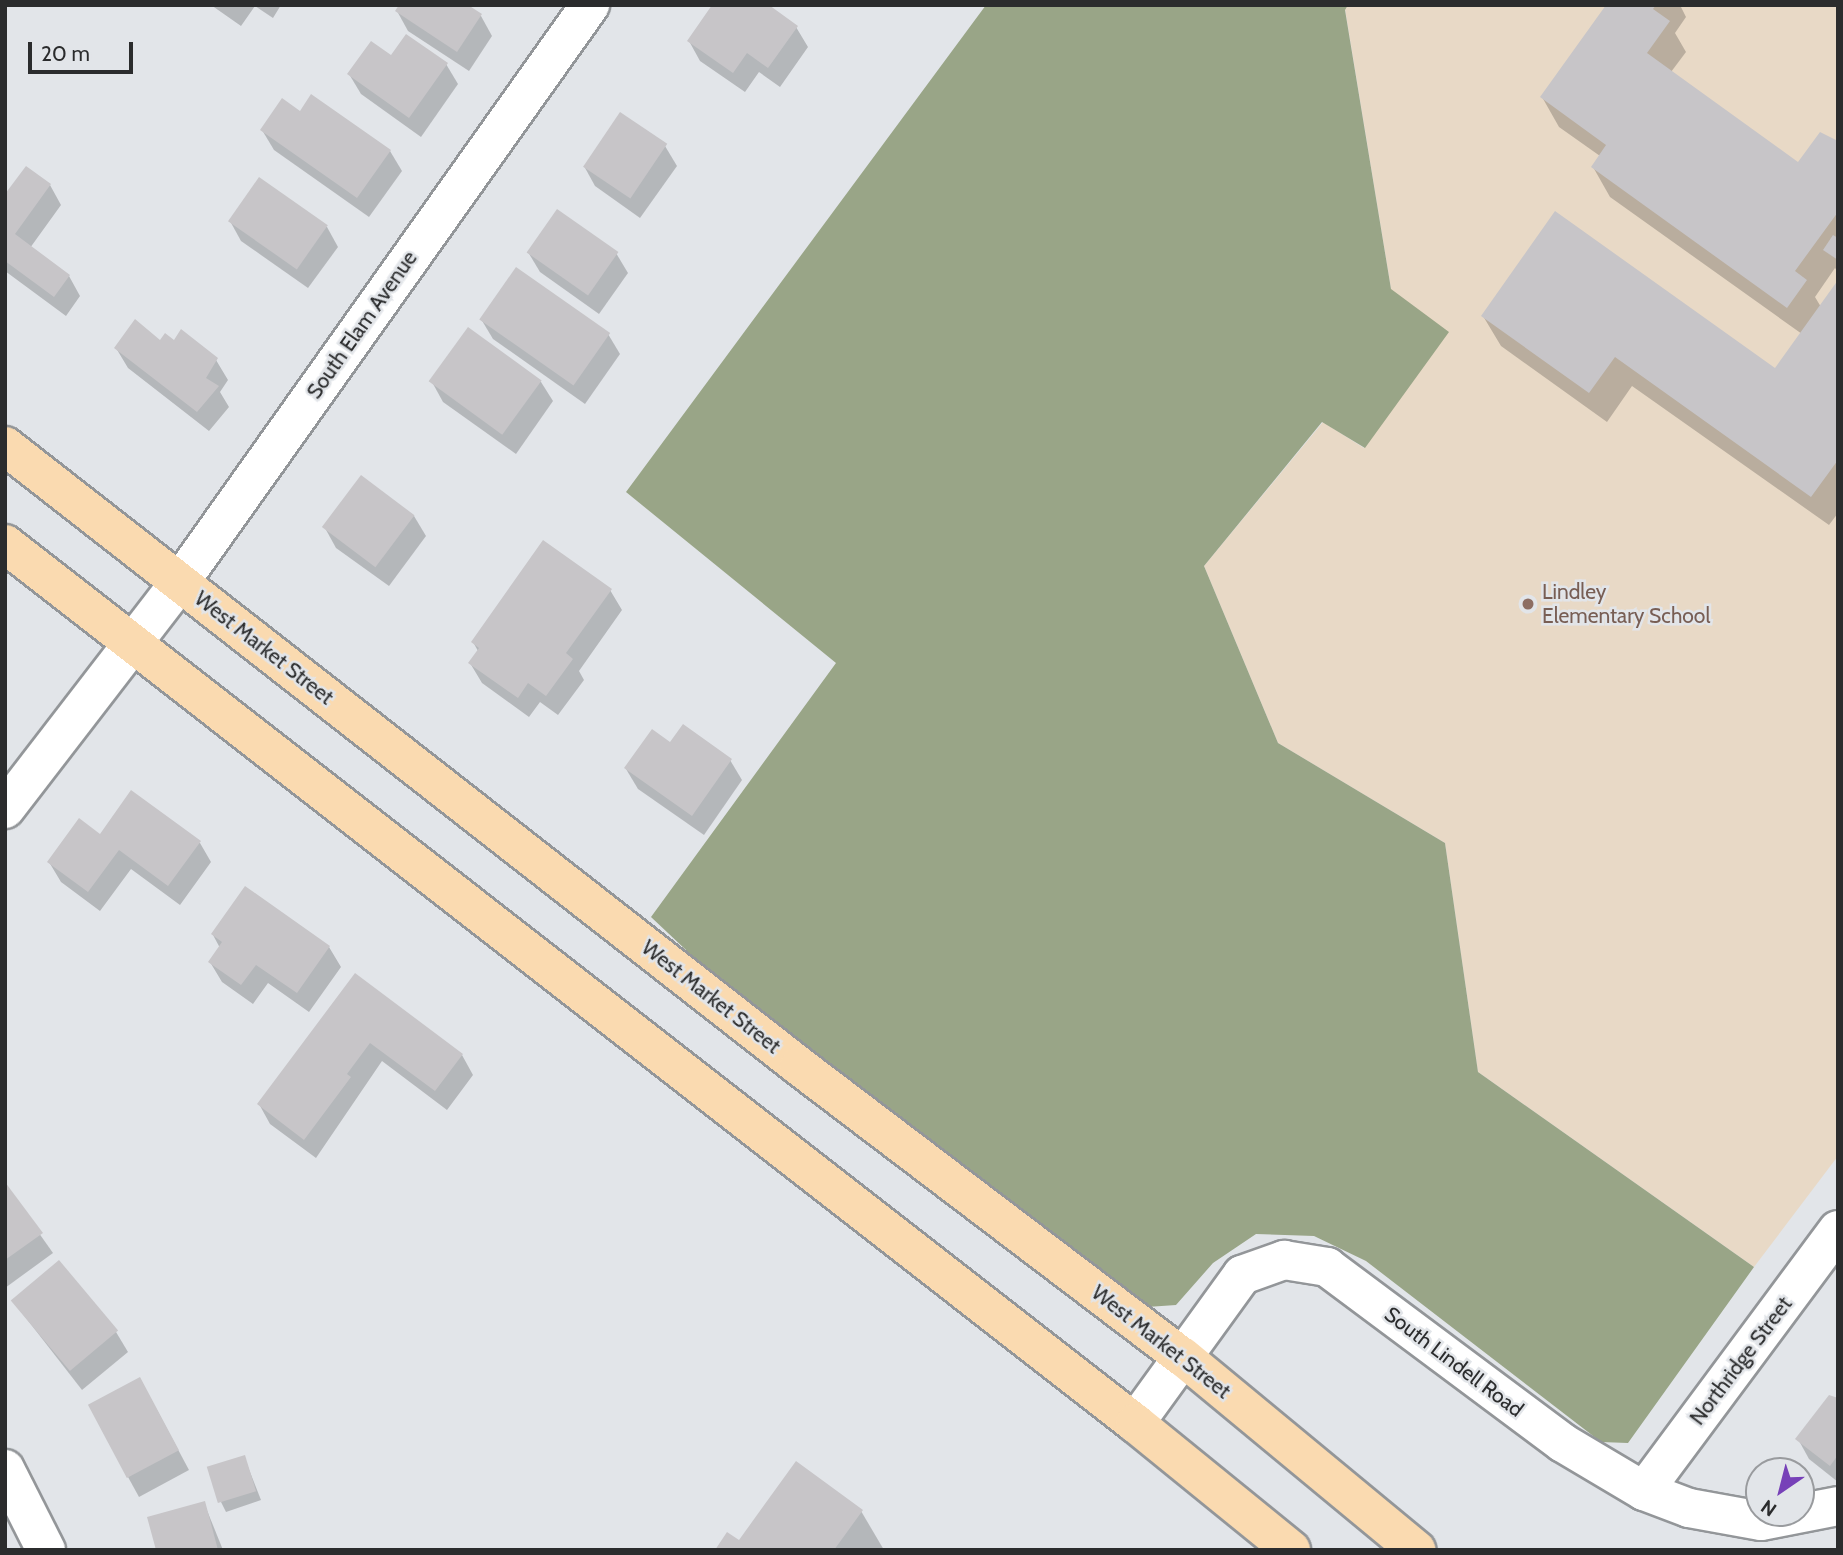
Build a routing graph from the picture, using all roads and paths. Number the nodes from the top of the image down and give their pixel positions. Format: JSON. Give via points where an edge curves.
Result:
{"nodes":[{"id":1,"x":590,"y":5,"type":"edge"},
{"id":2,"x":5,"y":446,"type":"edge"},
{"id":3,"x":5,"y":544,"type":"edge"},
{"id":4,"x":180,"y":582,"type":"junction"},
{"id":5,"x":132,"y":645,"type":"junction"},
{"id":6,"x":5,"y":809,"type":"edge"},
{"id":7,"x":1838,"y":1230,"type":"edge"},
{"id":8,"x":1183,"y":1357,"type":"junction"},
{"id":9,"x":1135,"y":1423,"type":"junction"},
{"id":10,"x":5,"y":1469,"type":"edge"},
{"id":11,"x":1644,"y":1491,"type":"junction"},
{"id":12,"x":1838,"y":1506,"type":"edge"},
{"id":13,"x":46,"y":1550,"type":"edge"},
{"id":14,"x":1291,"y":1550,"type":"edge"},
{"id":15,"x":1416,"y":1550,"type":"edge"}],
"edges":[{"from":1,"to":4,"type":"street","name":"South Elam Avenue"},
{"from":2,"to":4,"type":"main road","name":"West Market Street"},
{"from":3,"to":5,"type":"main road"},
{"from":4,"to":5,"type":"street","name":"South Elam Avenue"},
{"from":4,"to":8,"type":"main road","name":"West Market Street","via":[[799,1066]]},
{"from":5,"to":6,"type":"street","name":"South Elam Avenue"},
{"from":5,"to":9,"type":"main road"},
{"from":7,"to":11,"type":"street","name":"Northridge Street"},
{"from":8,"to":9,"type":"street","name":"South Lindell Road"},
{"from":8,"to":11,"type":"street","name":"South Lindell Road","via":[[1242,1275],[1284,1260],[1327,1267],[1563,1443]]},
{"from":8,"to":15,"type":"main road","name":"West Market Street"},
{"from":9,"to":14,"type":"main road"},
{"from":10,"to":13,"type":"street"},
{"from":11,"to":12,"type":"street","name":"South Lindell Road","via":[[1689,1508],[1761,1521]]}]}
